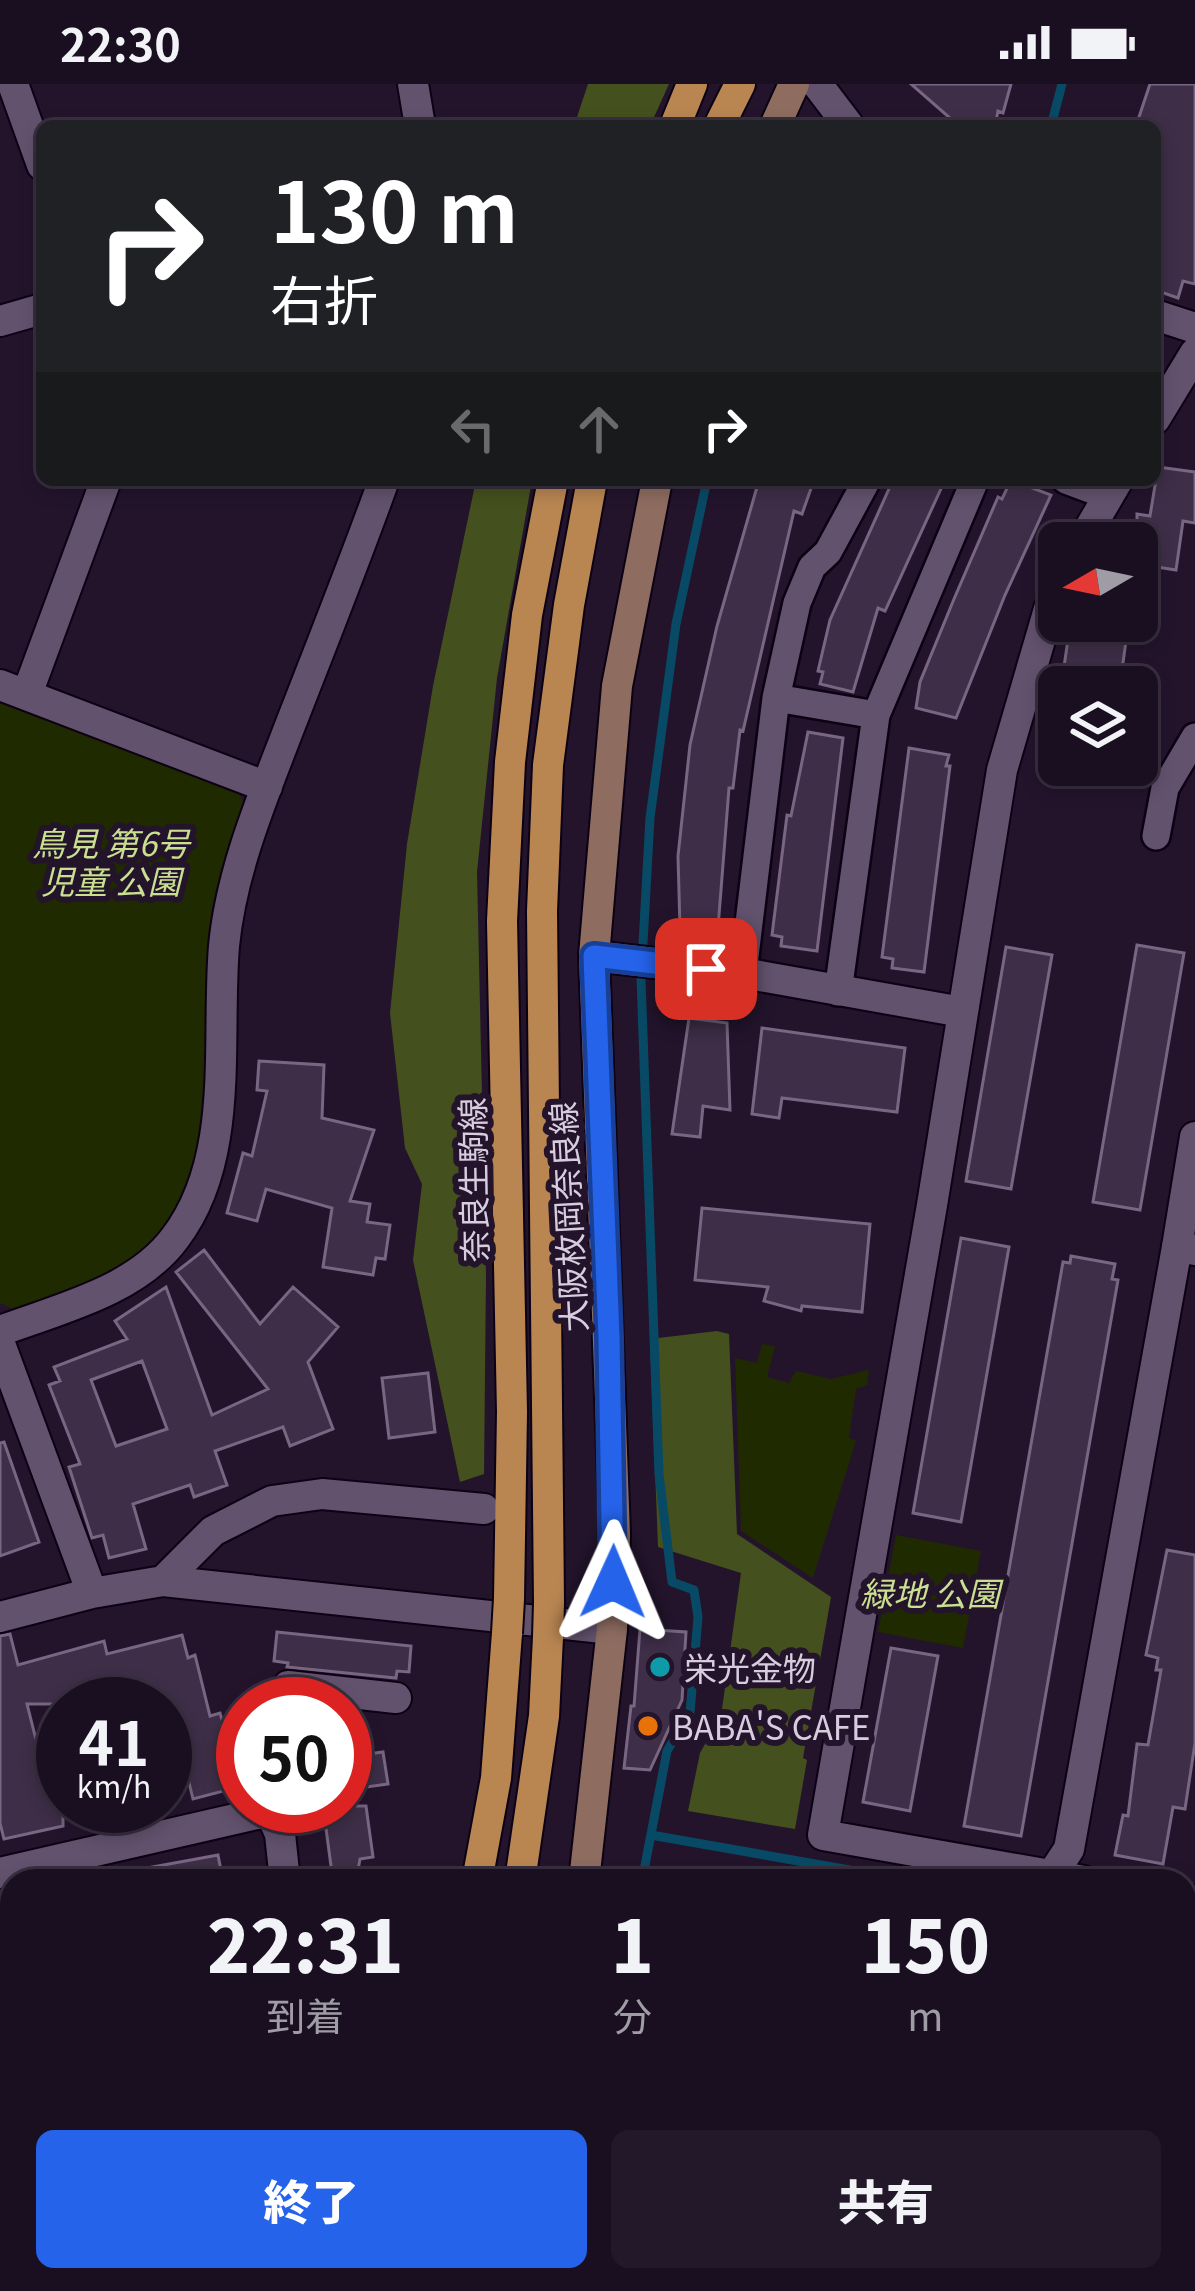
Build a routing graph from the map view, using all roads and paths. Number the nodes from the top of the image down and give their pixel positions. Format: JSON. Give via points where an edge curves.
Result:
{"nodes":[{"id":1,"x":13,"y":84,"type":"edge"},
{"id":2,"x":412,"y":84,"type":"edge"},
{"id":3,"x":692,"y":84,"type":"edge"},
{"id":4,"x":740,"y":84,"type":"edge"},
{"id":5,"x":794,"y":84,"type":"edge"},
{"id":6,"x":817,"y":84,"type":"edge"},
{"id":7,"x":419,"y":120,"type":"edge"},
{"id":8,"x":677,"y":120,"type":"edge"},
{"id":9,"x":722,"y":120,"type":"edge"},
{"id":10,"x":778,"y":120,"type":"edge"},
{"id":11,"x":844,"y":120,"type":"edge"},
{"id":12,"x":36,"y":148,"type":"edge"},
{"id":13,"x":36,"y":311,"type":"edge"},
{"id":14,"x":1161,"y":317,"type":"edge"},
{"id":15,"x":0,"y":322,"type":"edge"},
{"id":16,"x":1195,"y":328,"type":"edge"},
{"id":17,"x":1195,"y":353,"type":"edge"},
{"id":18,"x":1161,"y":409,"type":"edge"},
{"id":19,"x":103,"y":486,"type":"edge"},
{"id":20,"x":382,"y":486,"type":"edge"},
{"id":21,"x":553,"y":486,"type":"edge"},
{"id":22,"x":591,"y":486,"type":"edge"},
{"id":23,"x":656,"y":486,"type":"edge"},
{"id":24,"x":864,"y":486,"type":"edge"},
{"id":25,"x":972,"y":486,"type":"edge"},
{"id":26,"x":1113,"y":488,"type":"edge"},
{"id":27,"x":1093,"y":522,"type":"edge"},
{"id":28,"x":1039,"y":642,"type":"edge"},
{"id":29,"x":13,"y":690,"type":"edge"},
{"id":30,"x":776,"y":698,"type":"junction"},
{"id":31,"x":876,"y":716,"type":"junction"},
{"id":32,"x":1195,"y":736,"type":"edge"},
{"id":33,"x":267,"y":787,"type":"junction"},
{"id":34,"x":1156,"y":836,"type":"dead end"},
{"id":35,"x":594,"y":956,"type":"junction"},
{"id":36,"x":743,"y":973,"type":"junction"},
{"id":37,"x":838,"y":992,"type":"junction"},
{"id":38,"x":962,"y":1012,"type":"junction"},
{"id":39,"x":1195,"y":1137,"type":"edge"},
{"id":40,"x":1186,"y":1249,"type":"edge"},
{"id":41,"x":0,"y":1331,"type":"edge"},
{"id":42,"x":0,"y":1344,"type":"edge"},
{"id":43,"x":484,"y":1509,"type":"dead end"},
{"id":44,"x":163,"y":1581,"type":"junction"},
{"id":45,"x":92,"y":1593,"type":"junction"},
{"id":46,"x":0,"y":1617,"type":"edge"},
{"id":47,"x":612,"y":1628,"type":"junction"},
{"id":48,"x":372,"y":1695,"type":"edge"},
{"id":49,"x":395,"y":1698,"type":"dead end"},
{"id":50,"x":216,"y":1824,"type":"edge"},
{"id":51,"x":280,"y":1833,"type":"edge"},
{"id":52,"x":51,"y":1869,"type":"edge"},
{"id":53,"x":284,"y":1869,"type":"edge"},
{"id":54,"x":479,"y":1869,"type":"edge"},
{"id":55,"x":522,"y":1869,"type":"edge"},
{"id":56,"x":585,"y":1869,"type":"edge"},
{"id":57,"x":1002,"y":1869,"type":"edge"},
{"id":58,"x":1056,"y":1869,"type":"edge"}],
"edges":[{"from":1,"to":12,"type":"street"},
{"from":2,"to":7,"type":"street"},
{"from":3,"to":8,"type":"main road"},
{"from":4,"to":9,"type":"main road"},
{"from":5,"to":10,"type":"main road"},
{"from":6,"to":11,"type":"street"},
{"from":13,"to":15,"type":"street"},
{"from":14,"to":16,"type":"street"},
{"from":17,"to":18,"type":"street"},
{"from":19,"to":29,"type":"street"},
{"from":20,"to":33,"type":"street"},
{"from":21,"to":54,"type":"main road","name":"奈良生駒線","bridge":true,"via":[[510,762],[502,921],[509,1599],[496,1778]]},
{"from":22,"to":55,"type":"main road","bridge":true,"via":[[547,786],[549,1603],[544,1716]]},
{"from":23,"to":35,"type":"main road","name":"大阪枚岡奈良線","via":[[617,686]]},
{"from":24,"to":30,"type":"street","via":[[797,603]]},
{"from":25,"to":31,"type":"street"},
{"from":26,"to":27,"type":"street"},
{"from":28,"to":38,"type":"street","via":[[1002,770]]},
{"from":29,"to":33,"type":"street"},
{"from":30,"to":31,"type":"street"},
{"from":30,"to":36,"type":"street"},
{"from":31,"to":37,"type":"street"},
{"from":32,"to":34,"type":"street","via":[[1165,788]]},
{"from":33,"to":41,"type":"street","via":[[238,869],[225,942],[217,1118],[205,1186],[175,1240],[134,1276]]},
{"from":35,"to":36,"type":"street"},
{"from":35,"to":47,"type":"main road","name":"大阪枚岡奈良線"},
{"from":36,"to":37,"type":"street"},
{"from":37,"to":38,"type":"street"},
{"from":38,"to":57,"type":"street","via":[[823,1835]]},
{"from":39,"to":40,"type":"street"},
{"from":40,"to":58,"type":"street","via":[[1069,1849]]},
{"from":42,"to":45,"type":"street"},
{"from":43,"to":44,"type":"street","via":[[322,1494],[272,1501],[214,1531]]},
{"from":44,"to":45,"type":"street"},
{"from":44,"to":47,"type":"street"},
{"from":45,"to":46,"type":"street"},
{"from":47,"to":56,"type":"main road","name":"大阪枚岡奈良線"},
{"from":48,"to":49,"type":"street"},
{"from":50,"to":52,"type":"street"},
{"from":51,"to":53,"type":"street"}]}
